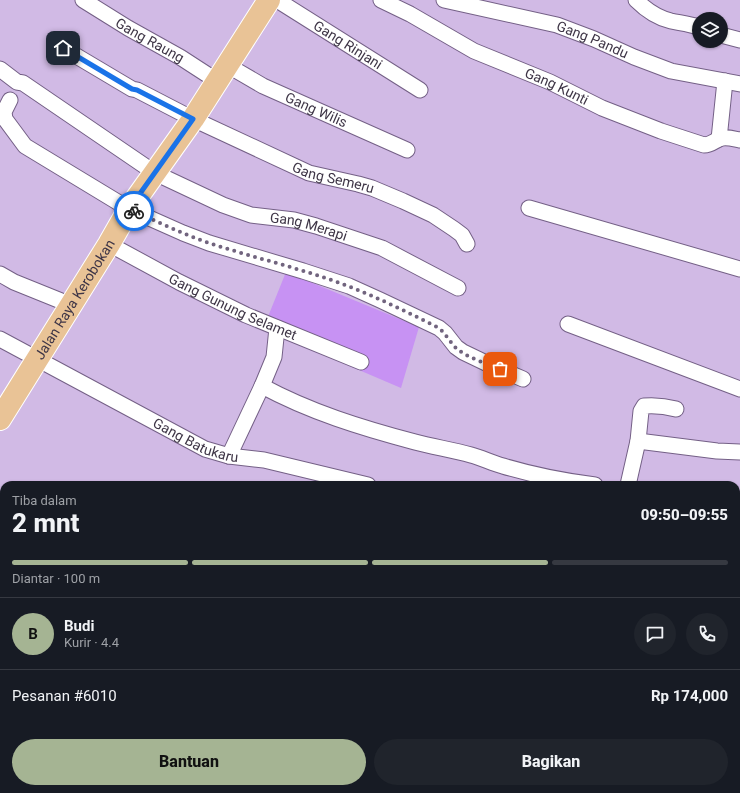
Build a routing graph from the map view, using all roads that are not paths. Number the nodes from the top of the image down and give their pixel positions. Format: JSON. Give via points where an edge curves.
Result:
{"nodes":[{"id":1,"x":270,"y":0,"type":"edge"},
{"id":2,"x":277,"y":0,"type":"edge"},
{"id":3,"x":381,"y":0,"type":"edge"},
{"id":4,"x":444,"y":0,"type":"edge"},
{"id":5,"x":636,"y":0,"type":"edge"},
{"id":6,"x":87,"y":3,"type":"edge"},
{"id":7,"x":692,"y":25,"type":"edge"},
{"id":8,"x":728,"y":36,"type":"edge"},
{"id":9,"x":740,"y":40,"type":"edge"},
{"id":10,"x":63,"y":48,"type":"dead end"},
{"id":11,"x":0,"y":69,"type":"edge"},
{"id":12,"x":222,"y":73,"type":"junction"},
{"id":13,"x":725,"y":81,"type":"junction"},
{"id":14,"x":740,"y":84,"type":"edge"},
{"id":15,"x":420,"y":90,"type":"dead end"},
{"id":16,"x":10,"y":100,"type":"dead end"},
{"id":17,"x":193,"y":119,"type":"junction"},
{"id":18,"x":720,"y":138,"type":"junction"},
{"id":19,"x":740,"y":140,"type":"edge"},
{"id":20,"x":407,"y":150,"type":"dead end"},
{"id":21,"x":155,"y":173,"type":"junction"},
{"id":22,"x":529,"y":208,"type":"dead end"},
{"id":23,"x":129,"y":209,"type":"junction"},
{"id":24,"x":109,"y":244,"type":"junction"},
{"id":25,"x":467,"y":244,"type":"dead end"},
{"id":26,"x":740,"y":269,"type":"edge"},
{"id":27,"x":0,"y":274,"type":"edge"},
{"id":28,"x":458,"y":288,"type":"dead end"},
{"id":29,"x":71,"y":305,"type":"junction"},
{"id":30,"x":568,"y":324,"type":"dead end"},
{"id":31,"x":277,"y":328,"type":"junction"},
{"id":32,"x":1,"y":339,"type":"edge"},
{"id":33,"x":30,"y":354,"type":"junction"},
{"id":34,"x":361,"y":362,"type":"dead end"},
{"id":35,"x":523,"y":378,"type":"dead end"},
{"id":36,"x":262,"y":386,"type":"junction"},
{"id":37,"x":740,"y":389,"type":"edge"},
{"id":38,"x":6,"y":397,"type":"edge"},
{"id":39,"x":676,"y":409,"type":"dead end"},
{"id":40,"x":0,"y":419,"type":"edge"},
{"id":41,"x":638,"y":441,"type":"junction"},
{"id":42,"x":740,"y":452,"type":"edge"},
{"id":43,"x":229,"y":456,"type":"junction"},
{"id":44,"x":351,"y":481,"type":"edge"},
{"id":45,"x":572,"y":481,"type":"edge"},
{"id":46,"x":629,"y":481,"type":"edge"}],
"edges":[{"from":1,"to":12,"type":"main road","name":"Jalan Raya Kerobokan"},
{"from":2,"to":15,"type":"street","name":"Gang Rinjani"},
{"from":3,"to":18,"type":"street","name":"Gang Kunti","via":[[474,51],[550,82],[602,108],[696,144],[710,145]]},
{"from":4,"to":13,"type":"street","name":"Gang Pandu","via":[[557,25],[671,72]]},
{"from":5,"to":7,"type":"street","via":[[646,10],[670,21]]},
{"from":6,"to":12,"type":"street","name":"Gang Raung","via":[[180,57]]},
{"from":8,"to":9,"type":"street"},
{"from":10,"to":17,"type":"street","name":"Gang Semeru","via":[[132,89]]},
{"from":11,"to":21,"type":"street","name":"Gang Merapi"},
{"from":12,"to":17,"type":"main road","name":"Jalan Raya Kerobokan"},
{"from":12,"to":20,"type":"street","name":"Gang Wilis","via":[[263,86]]},
{"from":13,"to":14,"type":"street","name":"Gang Pandu"},
{"from":13,"to":18,"type":"street"},
{"from":16,"to":23,"type":"street","via":[[4,112],[5,119],[25,146]]},
{"from":17,"to":21,"type":"main road","name":"Jalan Raya Kerobokan"},
{"from":17,"to":25,"type":"street","name":"Gang Semeru","via":[[309,173],[372,188],[403,201],[454,228]]},
{"from":18,"to":19,"type":"street","name":"Gang Kunti"},
{"from":21,"to":23,"type":"main road","name":"Jalan Raya Kerobokan"},
{"from":21,"to":28,"type":"street","name":"Gang Merapi","via":[[251,216],[294,220],[382,248]]},
{"from":22,"to":26,"type":"street"},
{"from":23,"to":24,"type":"main road","name":"Jalan Raya Kerobokan"},
{"from":23,"to":35,"type":"street","via":[[209,243],[349,286],[439,328],[463,352]]},
{"from":24,"to":29,"type":"main road","name":"Jalan Raya Kerobokan"},
{"from":24,"to":31,"type":"street","name":"Gang Gunung Selamet","via":[[179,282]]},
{"from":27,"to":29,"type":"street"},
{"from":29,"to":33,"type":"main road","name":"Jalan Raya Kerobokan"},
{"from":30,"to":37,"type":"street"},
{"from":31,"to":34,"type":"street","name":"Gang Gunung Selamet"},
{"from":31,"to":36,"type":"street","via":[[274,357]]},
{"from":32,"to":33,"type":"street","name":"Gang Batukaru"},
{"from":33,"to":38,"type":"main road","name":"Jalan Raya Kerobokan"},
{"from":33,"to":43,"type":"street","name":"Gang Batukaru","via":[[205,449]]},
{"from":36,"to":43,"type":"street"},
{"from":36,"to":45,"type":"street","via":[[287,400],[364,428],[472,455],[532,474]]},
{"from":38,"to":40,"type":"main road","name":"Jalan Raya Kerobokan"},
{"from":39,"to":41,"type":"street","via":[[660,405],[644,406],[641,411]]},
{"from":41,"to":42,"type":"street"},
{"from":41,"to":46,"type":"street"},
{"from":43,"to":44,"type":"street","name":"Gang Batukaru","via":[[264,460]]}]}
